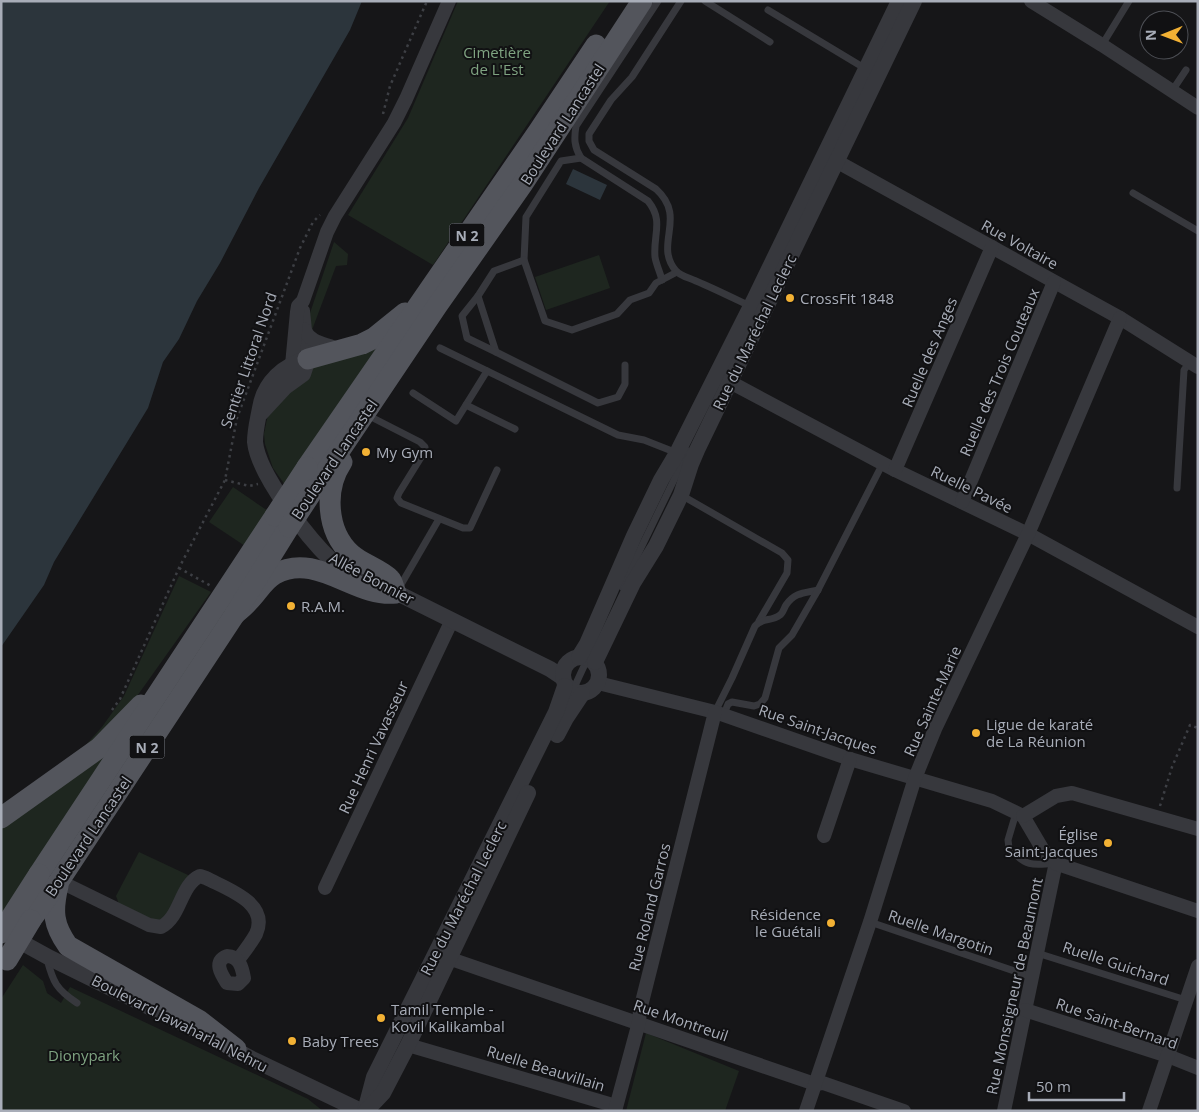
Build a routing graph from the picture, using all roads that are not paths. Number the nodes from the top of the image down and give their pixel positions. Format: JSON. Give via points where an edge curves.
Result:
{"nodes":[{"id":1,"x":449,"y":1,"type":"edge"},
{"id":2,"x":625,"y":1,"type":"edge"},
{"id":3,"x":642,"y":1,"type":"edge"},
{"id":4,"x":658,"y":1,"type":"edge"},
{"id":5,"x":681,"y":1,"type":"edge"},
{"id":6,"x":706,"y":1,"type":"edge"},
{"id":7,"x":899,"y":1,"type":"edge"},
{"id":8,"x":907,"y":1,"type":"edge"},
{"id":9,"x":914,"y":1,"type":"edge"},
{"id":10,"x":1031,"y":1,"type":"edge"},
{"id":11,"x":1129,"y":1,"type":"edge"},
{"id":12,"x":768,"y":10,"type":"dead end"},
{"id":13,"x":770,"y":42,"type":"dead end"},
{"id":14,"x":1102,"y":45,"type":"junction"},
{"id":15,"x":866,"y":69,"type":"junction"},
{"id":16,"x":1186,"y":70,"type":"dead end"},
{"id":17,"x":1172,"y":91,"type":"junction"},
{"id":18,"x":1198,"y":108,"type":"edge"},
{"id":19,"x":581,"y":158,"type":"junction"},
{"id":20,"x":831,"y":158,"type":"junction"},
{"id":21,"x":1133,"y":193,"type":"dead end"},
{"id":22,"x":1198,"y":231,"type":"edge"},
{"id":23,"x":992,"y":247,"type":"junction"},
{"id":24,"x":524,"y":260,"type":"junction"},
{"id":25,"x":677,"y":272,"type":"junction"},
{"id":26,"x":662,"y":280,"type":"junction"},
{"id":27,"x":1054,"y":282,"type":"junction"},
{"id":28,"x":478,"y":296,"type":"junction"},
{"id":29,"x":303,"y":301,"type":"junction"},
{"id":30,"x":429,"y":304,"type":"junction"},
{"id":31,"x":757,"y":309,"type":"junction"},
{"id":32,"x":1120,"y":318,"type":"junction"},
{"id":33,"x":304,"y":329,"type":"junction"},
{"id":34,"x":440,"y":348,"type":"dead end"},
{"id":35,"x":338,"y":349,"type":"junction"},
{"id":36,"x":496,"y":352,"type":"junction"},
{"id":37,"x":300,"y":362,"type":"junction"},
{"id":38,"x":1194,"y":364,"type":"edge"},
{"id":39,"x":625,"y":365,"type":"dead end"},
{"id":40,"x":487,"y":371,"type":"junction"},
{"id":41,"x":730,"y":382,"type":"junction"},
{"id":42,"x":414,"y":393,"type":"dead end"},
{"id":43,"x":466,"y":405,"type":"junction"},
{"id":44,"x":373,"y":418,"type":"junction"},
{"id":45,"x":515,"y":429,"type":"dead end"},
{"id":46,"x":677,"y":454,"type":"junction"},
{"id":47,"x":889,"y":466,"type":"junction"},
{"id":48,"x":498,"y":470,"type":"dead end"},
{"id":49,"x":1177,"y":488,"type":"dead end"},
{"id":50,"x":681,"y":495,"type":"junction"},
{"id":51,"x":962,"y":502,"type":"junction"},
{"id":52,"x":439,"y":519,"type":"junction"},
{"id":53,"x":282,"y":522,"type":"junction"},
{"id":54,"x":1028,"y":534,"type":"junction"},
{"id":55,"x":818,"y":590,"type":"junction"},
{"id":56,"x":396,"y":593,"type":"junction"},
{"id":57,"x":617,"y":598,"type":"dead end"},
{"id":58,"x":235,"y":614,"type":"junction"},
{"id":59,"x":452,"y":620,"type":"junction"},
{"id":60,"x":759,"y":621,"type":"junction"},
{"id":61,"x":604,"y":624,"type":"dead end"},
{"id":62,"x":1198,"y":627,"type":"edge"},
{"id":63,"x":508,"y":648,"type":"junction"},
{"id":64,"x":583,"y":660,"type":"junction"},
{"id":65,"x":598,"y":683,"type":"junction"},
{"id":66,"x":570,"y":687,"type":"junction"},
{"id":67,"x":163,"y":688,"type":"junction"},
{"id":68,"x":720,"y":713,"type":"junction"},
{"id":69,"x":850,"y":759,"type":"junction"},
{"id":70,"x":915,"y":778,"type":"junction"},
{"id":71,"x":1019,"y":815,"type":"junction"},
{"id":72,"x":1,"y":818,"type":"edge"},
{"id":73,"x":1198,"y":829,"type":"edge"},
{"id":74,"x":824,"y":836,"type":"dead end"},
{"id":75,"x":1055,"y":865,"type":"junction"},
{"id":76,"x":49,"y":877,"type":"junction"},
{"id":77,"x":325,"y":888,"type":"dead end"},
{"id":78,"x":1198,"y":911,"type":"edge"},
{"id":79,"x":870,"y":922,"type":"junction"},
{"id":80,"x":1,"y":932,"type":"edge"},
{"id":81,"x":1037,"y":953,"type":"junction"},
{"id":82,"x":46,"y":956,"type":"junction"},
{"id":83,"x":448,"y":958,"type":"junction"},
{"id":84,"x":238,"y":960,"type":"dead end"},
{"id":85,"x":4,"y":965,"type":"edge"},
{"id":86,"x":1198,"y":966,"type":"edge"},
{"id":87,"x":1032,"y":977,"type":"junction"},
{"id":88,"x":1186,"y":1000,"type":"junction"},
{"id":89,"x":77,"y":1003,"type":"dead end"},
{"id":90,"x":1025,"y":1010,"type":"junction"},
{"id":91,"x":639,"y":1022,"type":"junction"},
{"id":92,"x":408,"y":1045,"type":"junction"},
{"id":93,"x":236,"y":1050,"type":"junction"},
{"id":94,"x":1168,"y":1056,"type":"junction"},
{"id":95,"x":1198,"y":1068,"type":"edge"},
{"id":96,"x":815,"y":1084,"type":"junction"},
{"id":97,"x":616,"y":1109,"type":"edge"},
{"id":98,"x":361,"y":1111,"type":"edge"},
{"id":99,"x":366,"y":1111,"type":"edge"},
{"id":100,"x":806,"y":1111,"type":"edge"},
{"id":101,"x":904,"y":1111,"type":"edge"},
{"id":102,"x":1004,"y":1111,"type":"edge"},
{"id":103,"x":1149,"y":1111,"type":"edge"}],
"edges":[{"from":1,"to":29,"type":"street","via":[[394,122],[327,232]]},
{"from":2,"to":30,"type":"main road","number":"N 2","via":[[532,140]]},
{"from":3,"to":30,"type":"main road","name":"Boulevard Lancastel","number":"N 2","via":[[522,185]]},
{"from":4,"to":19,"type":"lane","via":[[576,126],[574,138]]},
{"from":5,"to":25,"type":"lane","via":[[632,77],[611,100],[589,134],[594,150],[664,196],[671,214],[667,247],[669,260]]},
{"from":6,"to":13,"type":"lane"},
{"from":7,"to":15,"type":"street","name":"Rue du Maréchal Leclerc"},
{"from":8,"to":20,"type":"lane","name":"Rue du Maréchal Leclerc"},
{"from":9,"to":20,"type":"street","name":"Rue du Maréchal Leclerc"},
{"from":10,"to":14,"type":"street"},
{"from":11,"to":14,"type":"lane"},
{"from":12,"to":15,"type":"lane"},
{"from":14,"to":17,"type":"street"},
{"from":15,"to":20,"type":"street","name":"Rue du Maréchal Leclerc"},
{"from":16,"to":17,"type":"lane"},
{"from":17,"to":18,"type":"street"},
{"from":19,"to":24,"type":"lane","via":[[561,161],[526,217]]},
{"from":19,"to":26,"type":"lane","via":[[654,208],[658,224],[655,259]]},
{"from":20,"to":23,"type":"street","name":"Rue Voltaire"},
{"from":20,"to":31,"type":"street","name":"Rue du Maréchal Leclerc"},
{"from":21,"to":22,"type":"lane"},
{"from":23,"to":27,"type":"street","name":"Rue Voltaire"},
{"from":23,"to":47,"type":"street","name":"Ruelle des Anges"},
{"from":24,"to":26,"type":"lane","via":[[545,320],[572,330],[617,314],[630,300],[650,293]]},
{"from":24,"to":28,"type":"lane","via":[[494,270]]},
{"from":25,"to":26,"type":"lane"},
{"from":25,"to":31,"type":"lane"},
{"from":27,"to":32,"type":"street","name":"Rue Voltaire"},
{"from":27,"to":51,"type":"street","name":"Ruelle des Trois Couteaux"},
{"from":28,"to":36,"type":"lane"},
{"from":28,"to":36,"type":"lane","via":[[462,316],[467,338]]},
{"from":29,"to":33,"type":"street"},
{"from":29,"to":37,"type":"street","via":[[297,312]]},
{"from":30,"to":35,"type":"main road","via":[[397,319],[362,344]]},
{"from":30,"to":44,"type":"main road","via":[[415,355]]},
{"from":30,"to":53,"type":"main road","name":"Boulevard Lancastel","number":"N 2","bridge":true,"via":[[314,489]]},
{"from":30,"to":53,"type":"main road","number":"N 2","bridge":true,"via":[[307,467]]},
{"from":31,"to":41,"type":"street","name":"Rue du Maréchal Leclerc"},
{"from":31,"to":46,"type":"street","name":"Rue du Maréchal Leclerc"},
{"from":31,"to":57,"type":"lane","name":"Rue du Maréchal Leclerc"},
{"from":32,"to":38,"type":"street","name":"Rue Voltaire"},
{"from":32,"to":54,"type":"street","name":"Rue Sainte-Marie"},
{"from":33,"to":35,"type":"street","via":[[314,342]]},
{"from":33,"to":37,"type":"street"},
{"from":34,"to":40,"type":"lane"},
{"from":35,"to":37,"type":"main road"},
{"from":36,"to":39,"type":"lane","via":[[598,403],[618,397],[625,384]]},
{"from":37,"to":56,"type":"street","name":"Allée Bonnier","via":[[302,374],[278,393],[259,415],[256,442],[260,461],[315,545],[331,560]]},
{"from":38,"to":49,"type":"lane","via":[[1184,370]]},
{"from":40,"to":43,"type":"lane"},
{"from":40,"to":46,"type":"lane","via":[[618,435],[644,440]]},
{"from":41,"to":47,"type":"street","name":"Ruelle Pavée"},
{"from":41,"to":50,"type":"street","name":"Rue du Maréchal Leclerc","via":[[691,464]]},
{"from":42,"to":43,"type":"lane","via":[[456,421]]},
{"from":43,"to":45,"type":"lane"},
{"from":44,"to":52,"type":"lane","via":[[425,447],[397,498],[401,503]]},
{"from":44,"to":56,"type":"main road","via":[[340,465],[331,492],[330,509],[341,543],[352,555],[390,578]]},
{"from":46,"to":64,"type":"street","name":"Rue du Maréchal Leclerc","via":[[638,528]]},
{"from":47,"to":51,"type":"street","name":"Ruelle Pavée"},
{"from":47,"to":55,"type":"lane"},
{"from":48,"to":52,"type":"lane","via":[[470,528]]},
{"from":50,"to":60,"type":"lane","via":[[782,553],[788,560],[786,573]]},
{"from":50,"to":64,"type":"street","name":"Rue du Maréchal Leclerc","via":[[656,546]]},
{"from":51,"to":54,"type":"street","name":"Ruelle Pavée"},
{"from":52,"to":56,"type":"lane"},
{"from":53,"to":58,"type":"main road","name":"Boulevard Lancastel","number":"N 2"},
{"from":53,"to":67,"type":"main road","number":"N 2","via":[[224,594]]},
{"from":54,"to":62,"type":"street","name":"Ruelle Pavée"},
{"from":54,"to":70,"type":"street","name":"Rue Sainte-Marie"},
{"from":55,"to":60,"type":"lane","via":[[798,594],[787,603],[781,614]]},
{"from":55,"to":68,"type":"lane","via":[[792,635],[780,648],[765,698],[754,706],[732,702]]},
{"from":56,"to":58,"type":"main road","via":[[387,594],[307,568],[288,569],[274,574]]},
{"from":56,"to":59,"type":"street","name":"Allée Bonnier"},
{"from":58,"to":76,"type":"main road","name":"Boulevard Lancastel","number":"N 2"},
{"from":59,"to":63,"type":"street","name":"Allée Bonnier"},
{"from":59,"to":77,"type":"street","name":"Rue Henri Vavasseur"},
{"from":60,"to":68,"type":"lane","via":[[754,626]]},
{"from":61,"to":64,"type":"lane","name":"Rue du Maréchal Leclerc"},
{"from":63,"to":64,"type":"street","name":"Allée Bonnier","via":[[549,661]]},
{"from":63,"to":66,"type":"street","name":"Allée Bonnier","via":[[550,669]]},
{"from":64,"to":65,"type":"street","via":[[599,671]]},
{"from":64,"to":66,"type":"street","name":"Rue du Maréchal Leclerc","via":[[564,669]]},
{"from":65,"to":66,"type":"street","name":"Rue du Maréchal Leclerc","via":[[592,690]]},
{"from":65,"to":68,"type":"street","name":"Rue Saint-Jacques"},
{"from":66,"to":83,"type":"street","name":"Rue du Maréchal Leclerc","via":[[566,718]]},
{"from":66,"to":99,"type":"street","name":"Rue du Maréchal Leclerc","via":[[374,1077]]},
{"from":67,"to":72,"type":"main road","via":[[137,708],[99,748]]},
{"from":67,"to":76,"type":"main road","number":"N 2"},
{"from":68,"to":69,"type":"street","name":"Rue Saint-Jacques"},
{"from":68,"to":91,"type":"street","name":"Rue Roland Garros","via":[[642,1000]]},
{"from":69,"to":70,"type":"street","name":"Rue Saint-Jacques"},
{"from":69,"to":74,"type":"street"},
{"from":70,"to":71,"type":"street","name":"Rue Saint-Jacques","via":[[992,801]]},
{"from":70,"to":79,"type":"street","name":"Rue Sainte-Marie"},
{"from":71,"to":73,"type":"street","via":[[1056,796],[1072,794]]},
{"from":71,"to":75,"type":"street"},
{"from":71,"to":75,"type":"lane","via":[[1008,840],[1008,848],[1029,864]]},
{"from":75,"to":78,"type":"street"},
{"from":75,"to":81,"type":"street","name":"Rue Monseigneur de Beaumont"},
{"from":76,"to":80,"type":"main road","number":"N 2","bridge":true},
{"from":76,"to":84,"type":"street","via":[[149,925],[161,927],[170,919],[191,883],[200,876],[206,878],[249,902],[256,911],[257,931]]},
{"from":76,"to":85,"type":"main road","name":"Boulevard Lancastel","number":"N 2","bridge":true,"via":[[31,920]]},
{"from":76,"to":93,"type":"main road","via":[[56,922],[68,946],[200,1021]]},
{"from":79,"to":87,"type":"lane","name":"Ruelle Margotin"},
{"from":79,"to":96,"type":"street","name":"Rue Sainte-Marie"},
{"from":80,"to":82,"type":"street","name":"Boulevard Jawaharlal Nehru"},
{"from":81,"to":87,"type":"street","name":"Rue Monseigneur de Beaumont"},
{"from":81,"to":88,"type":"lane","name":"Ruelle Guichard"},
{"from":82,"to":89,"type":"lane","via":[[51,977],[61,993]]},
{"from":82,"to":93,"type":"street","name":"Boulevard Jawaharlal Nehru"},
{"from":83,"to":91,"type":"street","name":"Rue Montreuil"},
{"from":83,"to":92,"type":"street","name":"Rue du Maréchal Leclerc"},
{"from":86,"to":88,"type":"street"},
{"from":87,"to":90,"type":"street","name":"Rue Monseigneur de Beaumont"},
{"from":88,"to":94,"type":"street"},
{"from":90,"to":94,"type":"street","name":"Rue Saint-Bernard"},
{"from":90,"to":102,"type":"street","name":"Rue Monseigneur de Beaumont"},
{"from":91,"to":96,"type":"street","name":"Rue Montreuil"},
{"from":91,"to":97,"type":"street","name":"Rue Roland Garros"},
{"from":92,"to":97,"type":"street","name":"Ruelle Beauvillain"},
{"from":92,"to":99,"type":"street","name":"Rue du Maréchal Leclerc","via":[[384,1093]]},
{"from":93,"to":98,"type":"street","name":"Boulevard Jawaharlal Nehru"},
{"from":94,"to":95,"type":"street","name":"Rue Saint-Bernard"},
{"from":94,"to":103,"type":"street"},
{"from":96,"to":100,"type":"street","name":"Rue Sainte-Marie"},
{"from":96,"to":101,"type":"street","name":"Rue Montreuil","via":[[823,1083]]}]}
